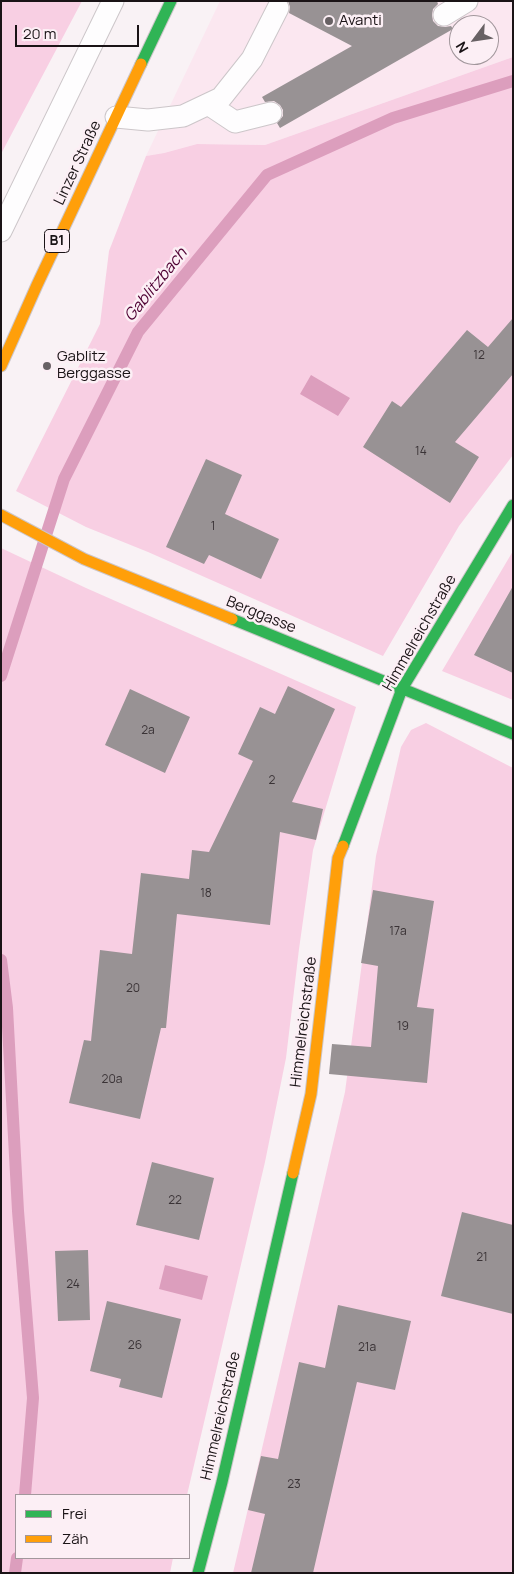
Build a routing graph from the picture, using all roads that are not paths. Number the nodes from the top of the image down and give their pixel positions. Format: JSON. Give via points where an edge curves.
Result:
{"nodes":[{"id":1,"x":114,"y":1,"type":"edge"},
{"id":2,"x":171,"y":1,"type":"edge"},
{"id":3,"x":467,"y":1,"type":"edge"},
{"id":4,"x":278,"y":8,"type":"dead end"},
{"id":5,"x":444,"y":15,"type":"dead end"},
{"id":6,"x":208,"y":104,"type":"junction"},
{"id":7,"x":271,"y":113,"type":"dead end"},
{"id":8,"x":116,"y":117,"type":"junction"},
{"id":9,"x":1,"y":230,"type":"edge"},
{"id":10,"x":1,"y":366,"type":"edge"},
{"id":11,"x":513,"y":504,"type":"edge"},
{"id":12,"x":1,"y":515,"type":"edge"},
{"id":13,"x":402,"y":689,"type":"junction"},
{"id":14,"x":513,"y":734,"type":"edge"},
{"id":15,"x":198,"y":1573,"type":"edge"}],
"edges":[{"from":1,"to":9,"type":"lane"},
{"from":2,"to":8,"type":"street","name":"Linzer Straße","number":"B1"},
{"from":3,"to":5,"type":"lane"},
{"from":4,"to":6,"type":"lane","via":[[252,59],[221,98]]},
{"from":6,"to":7,"type":"lane","via":[[234,122]]},
{"from":6,"to":8,"type":"lane","via":[[183,116],[148,120]]},
{"from":8,"to":10,"type":"street","name":"Linzer Straße","number":"B1"},
{"from":11,"to":13,"type":"street","name":"Himmelreichstraße"},
{"from":12,"to":13,"type":"street","name":"Berggasse","via":[[84,559]]},
{"from":13,"to":14,"type":"street","name":"Berggasse"},
{"from":13,"to":15,"type":"street","name":"Himmelreichstraße","via":[[338,858],[311,1094]]}]}
